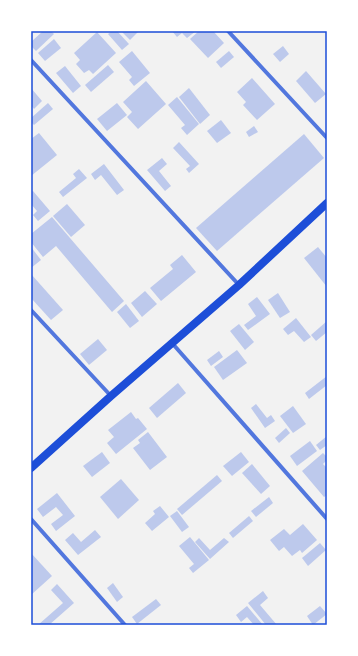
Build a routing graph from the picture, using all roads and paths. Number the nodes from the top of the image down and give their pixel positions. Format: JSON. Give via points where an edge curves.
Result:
{"nodes":[{"id":1,"x":228,"y":31,"type":"edge"},
{"id":2,"x":31,"y":60,"type":"edge"},
{"id":3,"x":327,"y":138,"type":"edge"},
{"id":4,"x":327,"y":203,"type":"edge"},
{"id":5,"x":239,"y":286,"type":"junction"},
{"id":6,"x":31,"y":310,"type":"edge"},
{"id":7,"x":172,"y":343,"type":"junction"},
{"id":8,"x":111,"y":396,"type":"junction"},
{"id":9,"x":31,"y":468,"type":"edge"},
{"id":10,"x":31,"y":519,"type":"edge"},
{"id":11,"x":327,"y":519,"type":"edge"},
{"id":12,"x":124,"y":625,"type":"edge"}],
"edges":[{"from":1,"to":3,"type":"street"},
{"from":2,"to":5,"type":"street"},
{"from":4,"to":5,"type":"main road"},
{"from":5,"to":7,"type":"main road"},
{"from":6,"to":8,"type":"street"},
{"from":7,"to":8,"type":"main road"},
{"from":7,"to":11,"type":"street"},
{"from":8,"to":9,"type":"main road"},
{"from":10,"to":12,"type":"street"}]}
